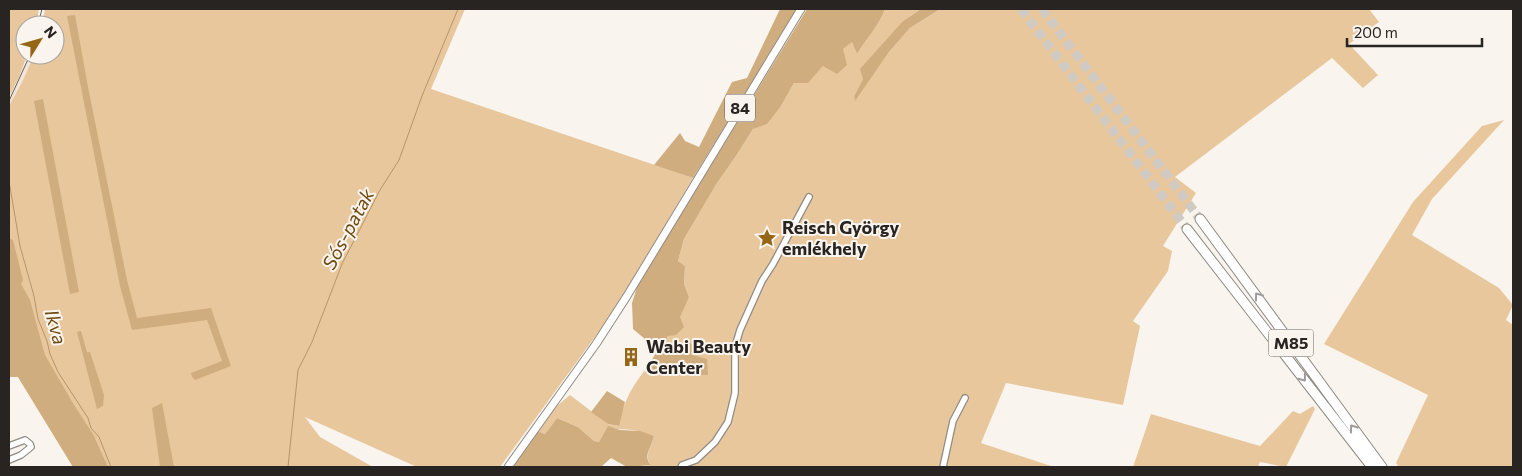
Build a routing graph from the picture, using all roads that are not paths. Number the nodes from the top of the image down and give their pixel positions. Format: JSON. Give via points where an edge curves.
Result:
{"nodes":[{"id":1,"x":801,"y":9,"type":"edge"},
{"id":2,"x":809,"y":197,"type":"dead end"},
{"id":3,"x":1200,"y":219,"type":"tunnel mouth"},
{"id":4,"x":1187,"y":229,"type":"tunnel mouth"},
{"id":5,"x":965,"y":398,"type":"dead end"},
{"id":6,"x":9,"y":446,"type":"edge"},
{"id":7,"x":9,"y":460,"type":"edge"},
{"id":8,"x":508,"y":467,"type":"edge"},
{"id":9,"x":681,"y":467,"type":"edge"},
{"id":10,"x":943,"y":467,"type":"edge"},
{"id":11,"x":1372,"y":467,"type":"edge"},
{"id":12,"x":1382,"y":467,"type":"edge"}],
"edges":[{"from":1,"to":8,"type":"main road","number":"84","via":[[627,296]]},
{"from":2,"to":9,"type":"street","via":[[762,281],[740,330],[735,347],[735,393],[728,422],[715,442],[696,460]]},
{"from":12,"to":3,"type":"highway","number":"M85","one_way":true},
{"from":4,"to":11,"type":"highway","number":"M85","one_way":true},
{"from":5,"to":10,"type":"street","via":[[953,421]]},
{"from":6,"to":7,"type":"street","via":[[25,440],[31,447]]}]}
